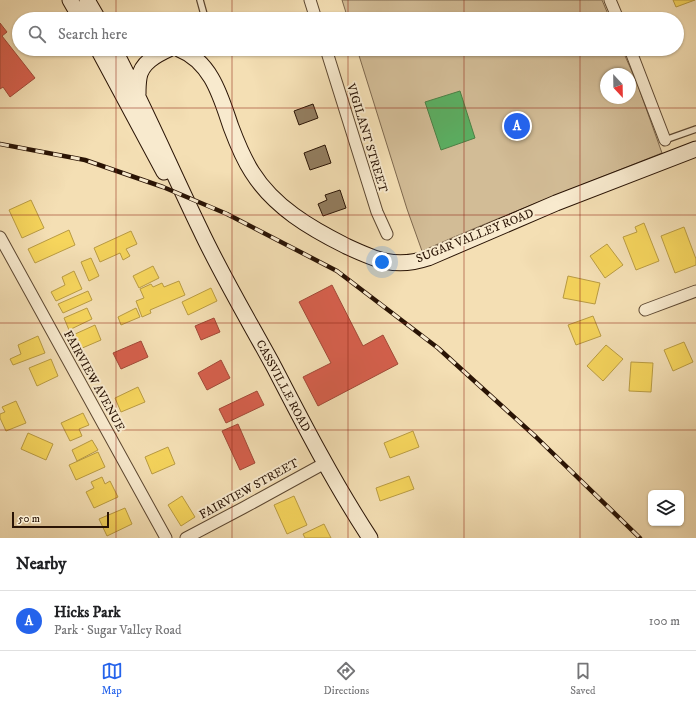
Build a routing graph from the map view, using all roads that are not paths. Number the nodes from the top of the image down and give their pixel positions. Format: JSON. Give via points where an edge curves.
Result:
{"nodes":[{"id":1,"x":70,"y":0,"type":"edge"},
{"id":2,"x":87,"y":0,"type":"edge"},
{"id":3,"x":200,"y":0,"type":"edge"},
{"id":4,"x":310,"y":0,"type":"edge"},
{"id":5,"x":610,"y":0,"type":"edge"},
{"id":6,"x":77,"y":12,"type":"edge"},
{"id":7,"x":94,"y":12,"type":"edge"},
{"id":8,"x":204,"y":12,"type":"edge"},
{"id":9,"x":314,"y":12,"type":"edge"},
{"id":10,"x":615,"y":12,"type":"edge"},
{"id":11,"x":104,"y":56,"type":"edge"},
{"id":12,"x":118,"y":56,"type":"edge"},
{"id":13,"x":156,"y":56,"type":"edge"},
{"id":14,"x":193,"y":56,"type":"edge"},
{"id":15,"x":328,"y":56,"type":"edge"},
{"id":16,"x":633,"y":56,"type":"edge"},
{"id":17,"x":138,"y":95,"type":"junction"},
{"id":18,"x":696,"y":128,"type":"edge"},
{"id":19,"x":665,"y":140,"type":"joint"},
{"id":20,"x":696,"y":149,"type":"edge"},
{"id":21,"x":201,"y":230,"type":"junction"},
{"id":22,"x":388,"y":234,"type":"dead end"},
{"id":23,"x":0,"y":237,"type":"edge"},
{"id":24,"x":696,"y":291,"type":"edge"},
{"id":25,"x":645,"y":310,"type":"dead end"},
{"id":26,"x":325,"y":463,"type":"junction"},
{"id":27,"x":166,"y":538,"type":"edge"},
{"id":28,"x":186,"y":538,"type":"edge"},
{"id":29,"x":370,"y":538,"type":"edge"}],
"edges":[{"from":1,"to":6,"type":"main road"},
{"from":2,"to":7,"type":"main road"},
{"from":3,"to":8,"type":"lane"},
{"from":4,"to":9,"type":"street"},
{"from":5,"to":10,"type":"street"},
{"from":11,"to":21,"type":"main road","name":"CASSVILLE ROAD","via":[[181,205]]},
{"from":12,"to":17,"type":"main road","name":"CASSVILLE ROAD"},
{"from":13,"to":17,"type":"main road","via":[[143,67],[139,78]]},
{"from":14,"to":20,"type":"main road","name":"SUGAR VALLEY ROAD","via":[[217,87],[246,161],[268,193],[309,227],[357,251],[390,262],[406,263],[428,258],[556,203]]},
{"from":15,"to":22,"type":"street","name":"VIGILANT STREET","via":[[377,212]]},
{"from":16,"to":19,"type":"street"},
{"from":17,"to":21,"type":"main road","name":"CASSVILLE ROAD"},
{"from":18,"to":19,"type":"lane"},
{"from":21,"to":26,"type":"main road","name":"CASSVILLE ROAD"},
{"from":23,"to":27,"type":"street","name":"FAIRVIEW AVENUE"},
{"from":24,"to":25,"type":"street"},
{"from":26,"to":28,"type":"street","name":"FAIRVIEW STREET"},
{"from":26,"to":29,"type":"main road","name":"CASSVILLE ROAD"}]}
